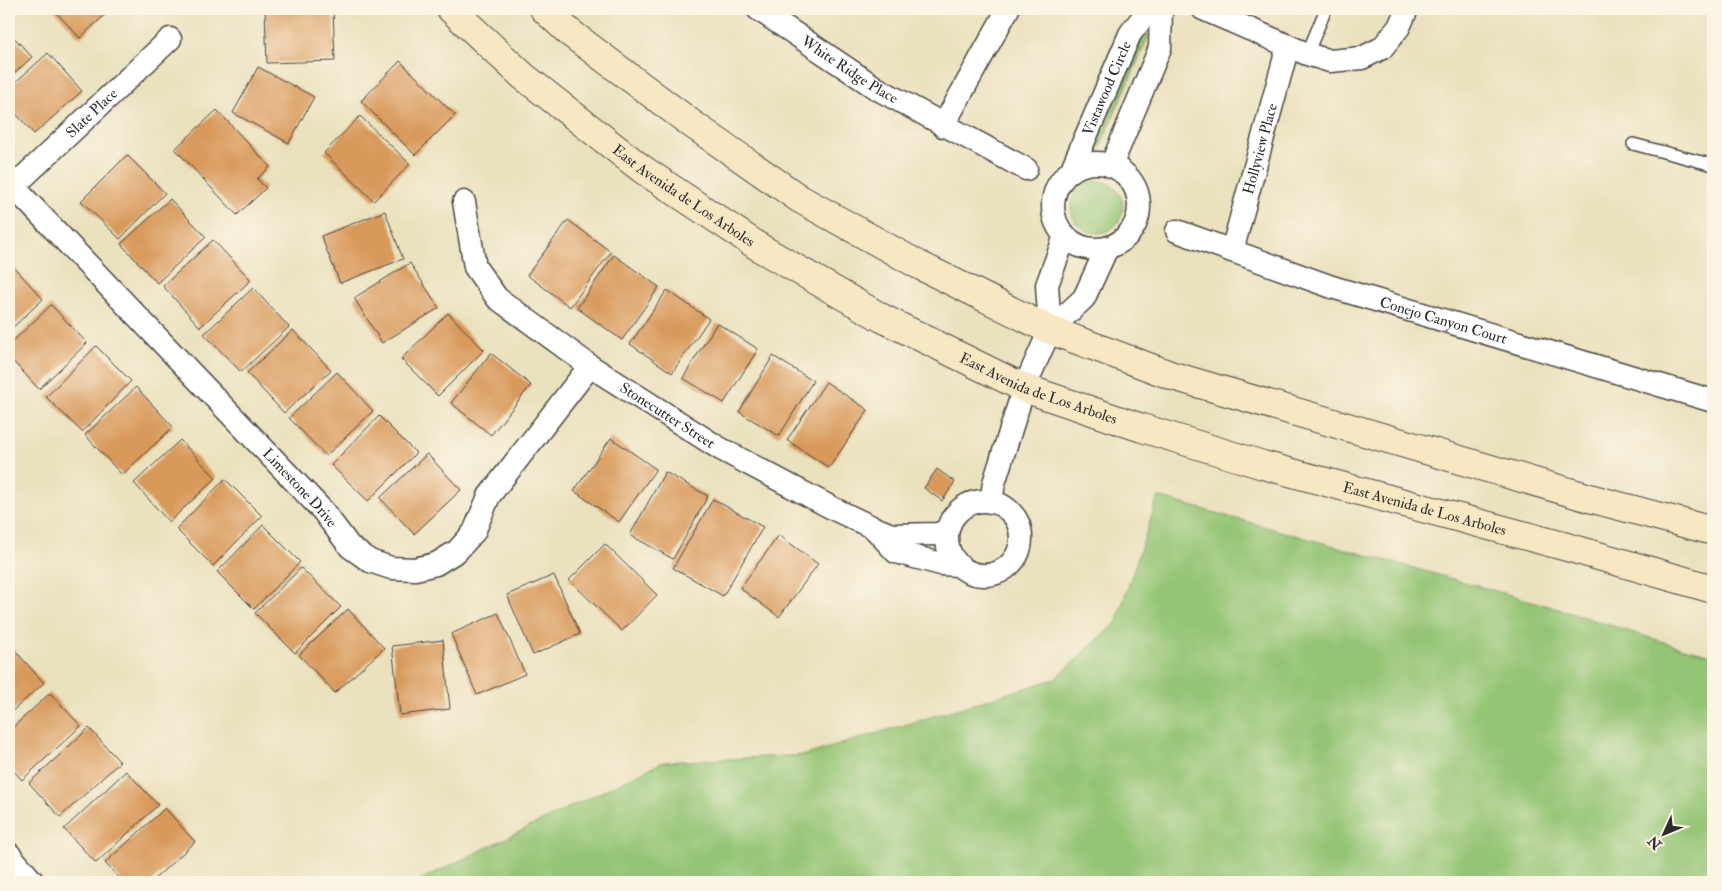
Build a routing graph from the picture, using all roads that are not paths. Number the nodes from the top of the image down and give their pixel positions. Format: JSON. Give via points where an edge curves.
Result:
{"nodes":[{"id":1,"x":451,"y":9,"type":"edge"},
{"id":2,"x":544,"y":9,"type":"edge"},
{"id":3,"x":758,"y":9,"type":"edge"},
{"id":4,"x":1008,"y":9,"type":"edge"},
{"id":5,"x":1149,"y":9,"type":"edge"},
{"id":6,"x":1162,"y":9,"type":"edge"},
{"id":7,"x":1203,"y":9,"type":"edge"},
{"id":8,"x":1326,"y":9,"type":"edge"},
{"id":9,"x":1406,"y":9,"type":"edge"},
{"id":10,"x":170,"y":39,"type":"dead end"},
{"id":11,"x":1298,"y":50,"type":"junction"},
{"id":12,"x":943,"y":126,"type":"junction"},
{"id":13,"x":1633,"y":144,"type":"dead end"},
{"id":14,"x":1713,"y":165,"type":"edge"},
{"id":15,"x":1111,"y":166,"type":"junction"},
{"id":16,"x":1026,"y":168,"type":"dead end"},
{"id":17,"x":1071,"y":171,"type":"junction"},
{"id":18,"x":11,"y":185,"type":"edge"},
{"id":19,"x":464,"y":202,"type":"dead end"},
{"id":20,"x":1177,"y":231,"type":"dead end"},
{"id":21,"x":1065,"y":236,"type":"junction"},
{"id":22,"x":1107,"y":248,"type":"junction"},
{"id":23,"x":1232,"y":251,"type":"junction"},
{"id":24,"x":1050,"y":330,"type":"junction"},
{"id":25,"x":590,"y":366,"type":"junction"},
{"id":26,"x":1024,"y":388,"type":"junction"},
{"id":27,"x":1713,"y":401,"type":"edge"},
{"id":28,"x":991,"y":502,"type":"junction"},
{"id":29,"x":874,"y":528,"type":"junction"},
{"id":30,"x":947,"y":531,"type":"junction"},
{"id":31,"x":1713,"y":531,"type":"edge"},
{"id":32,"x":958,"y":565,"type":"junction"},
{"id":33,"x":1713,"y":589,"type":"edge"},
{"id":34,"x":9,"y":854,"type":"edge"},
{"id":35,"x":33,"y":882,"type":"edge"}],
"edges":[{"from":1,"to":26,"type":"main road","name":"East Avenida de Los Arboles","via":[[523,76],[642,169],[762,249],[882,318]]},
{"from":2,"to":24,"type":"main road","via":[[569,32],[692,124],[800,198],[919,265]]},
{"from":3,"to":12,"type":"street","name":"White Ridge Place","via":[[876,88]]},
{"from":4,"to":12,"type":"street"},
{"from":5,"to":17,"type":"street","name":"Vistawood Circle","via":[[1130,34]]},
{"from":6,"to":15,"type":"street","via":[[1160,48]]},
{"from":7,"to":11,"type":"street"},
{"from":8,"to":11,"type":"lane"},
{"from":9,"to":11,"type":"street","via":[[1399,28],[1382,48],[1362,58],[1330,62]]},
{"from":10,"to":18,"type":"street","name":"Slate Place"},
{"from":11,"to":23,"type":"street","name":"Hollyview Place"},
{"from":12,"to":16,"type":"street","name":"White Ridge Place"},
{"from":13,"to":14,"type":"lane"},
{"from":15,"to":17,"type":"street","via":[[1087,164]]},
{"from":15,"to":22,"type":"street","via":[[1132,183],[1140,209],[1130,234]]},
{"from":17,"to":21,"type":"street","name":"Vistawood Circle","via":[[1058,185],[1053,198],[1055,219]]},
{"from":18,"to":25,"type":"street","name":"Limestone Drive","via":[[323,510],[350,547],[370,561],[391,568],[415,569],[436,564],[457,551],[474,532],[489,496]]},
{"from":19,"to":25,"type":"street","name":"Stonecutter Street","via":[[475,267],[497,298]]},
{"from":20,"to":23,"type":"street","name":"Conejo Canyon Court"},
{"from":21,"to":22,"type":"street","via":[[1084,248]]},
{"from":21,"to":24,"type":"street","via":[[1047,285]]},
{"from":22,"to":24,"type":"street","via":[[1084,298]]},
{"from":23,"to":27,"type":"street","name":"Conejo Canyon Court","via":[[1332,287]]},
{"from":24,"to":26,"type":"street"},
{"from":24,"to":31,"type":"main road","via":[[1173,376]]},
{"from":25,"to":29,"type":"street","name":"Stonecutter Street","via":[[719,448]]},
{"from":26,"to":28,"type":"street"},
{"from":26,"to":33,"type":"main road","name":"East Avenida de Los Arboles","via":[[1263,465]]},
{"from":28,"to":30,"type":"street","via":[[968,504],[958,512]]},
{"from":28,"to":32,"type":"street","via":[[1012,515],[1018,525],[1019,550],[1004,569],[993,574],[969,572]]},
{"from":29,"to":30,"type":"street","name":"Stonecutter Street","via":[[892,534]]},
{"from":29,"to":32,"type":"street","via":[[896,552],[941,564]]},
{"from":30,"to":32,"type":"street","via":[[947,544]]},
{"from":34,"to":35,"type":"street"}]}
